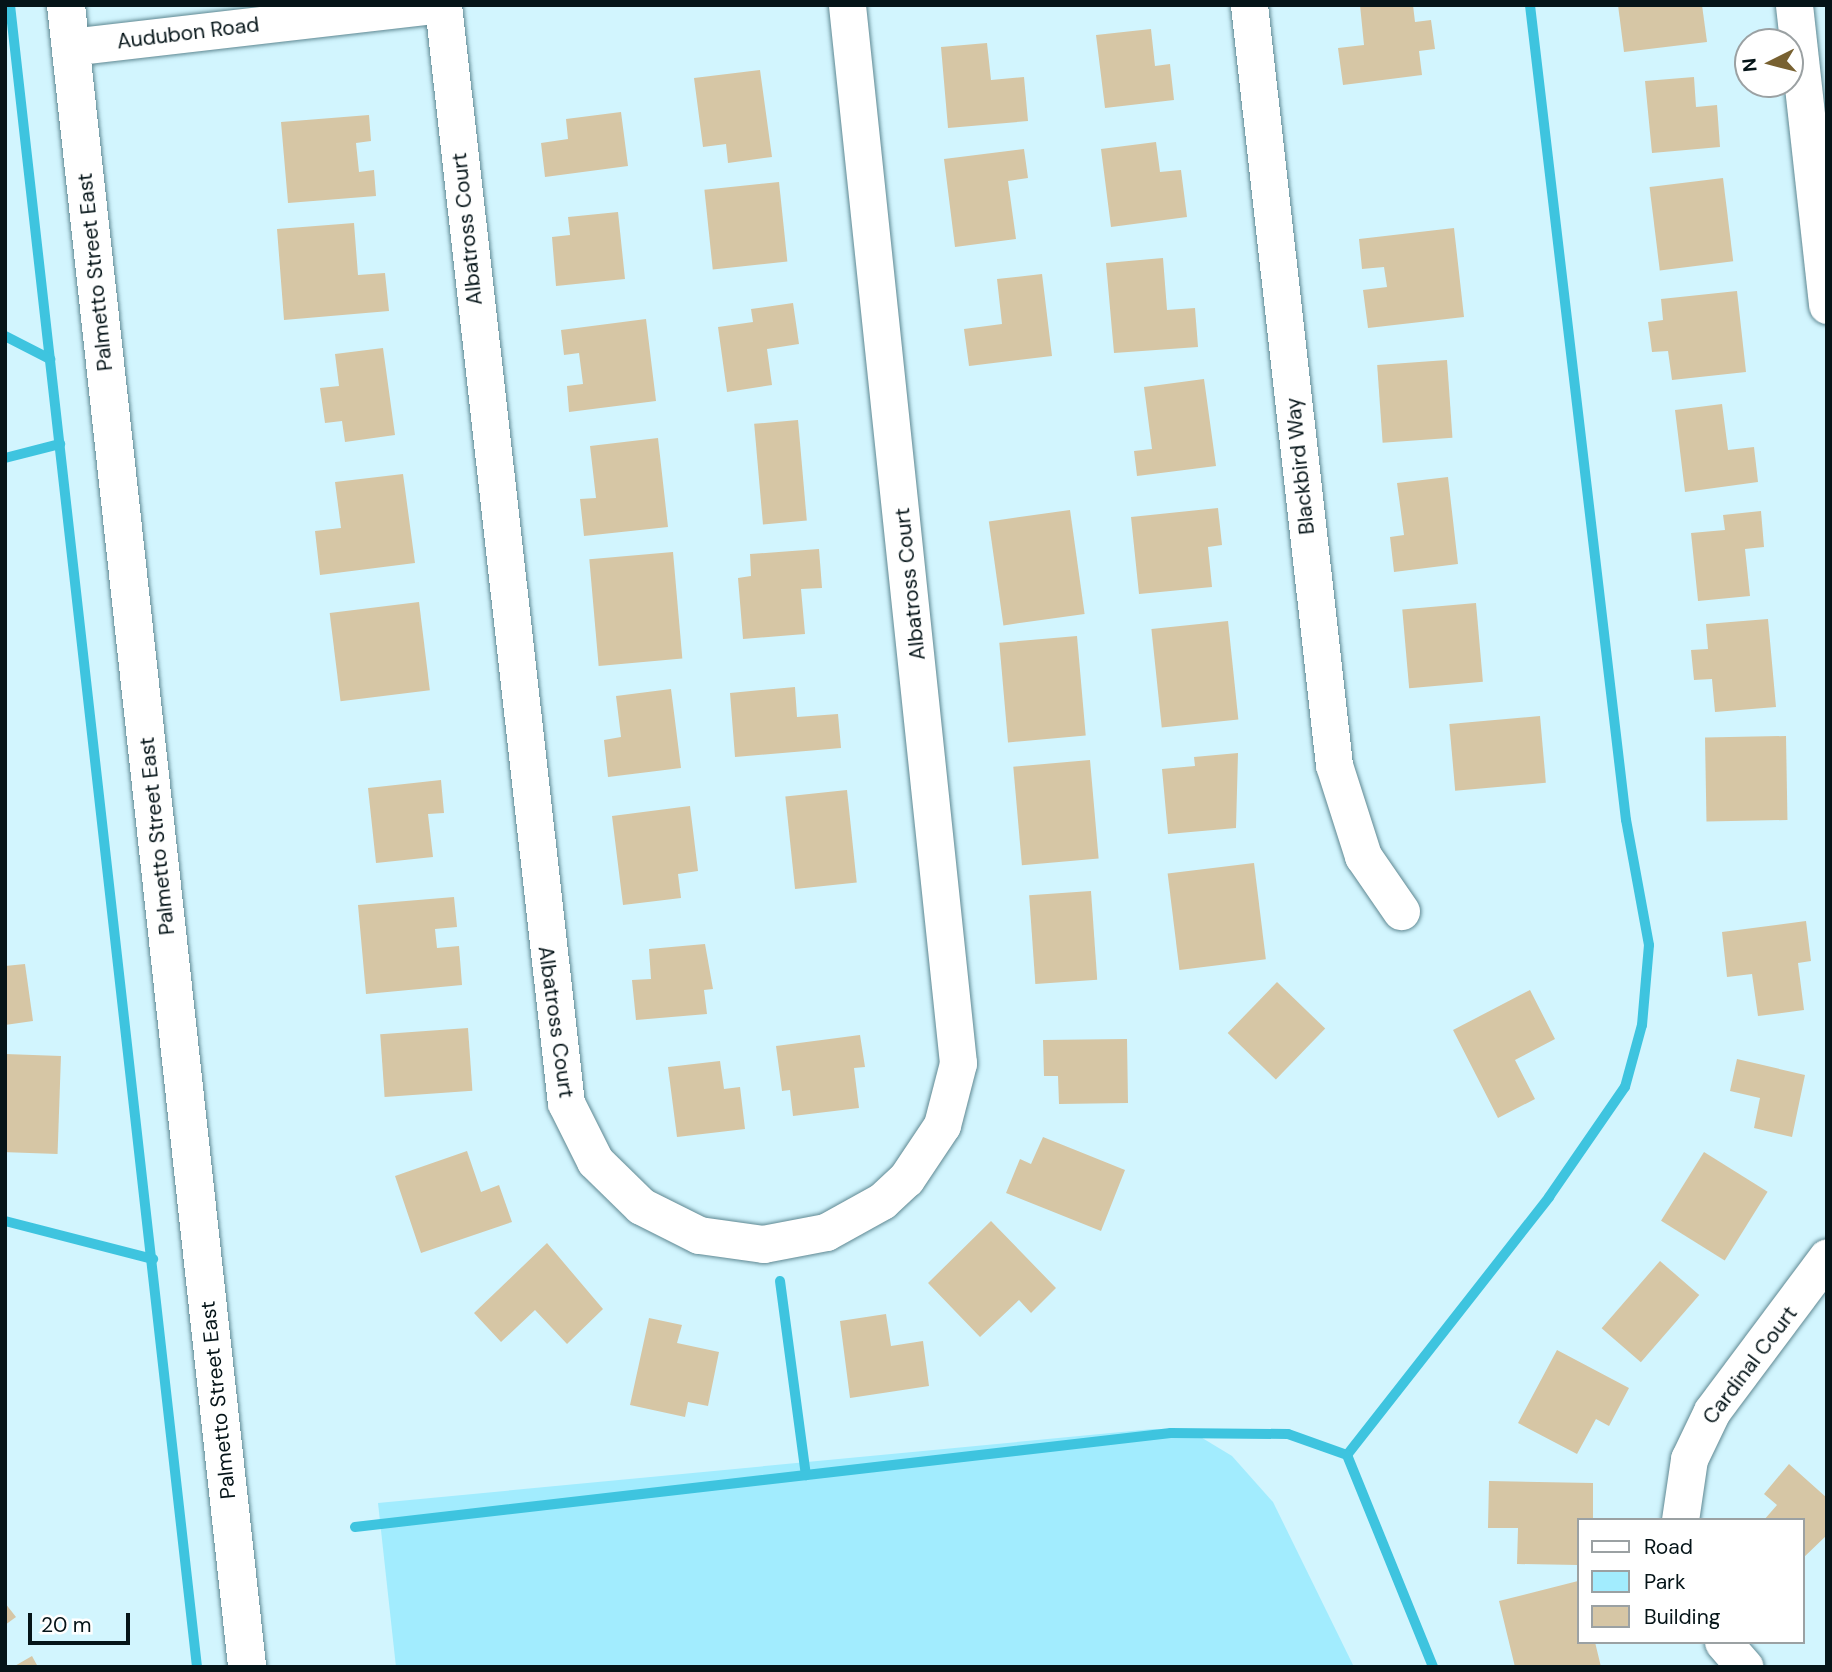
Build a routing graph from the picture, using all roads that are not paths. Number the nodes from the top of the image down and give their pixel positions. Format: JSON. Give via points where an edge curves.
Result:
{"nodes":[{"id":1,"x":66,"y":5,"type":"edge"},
{"id":2,"x":432,"y":5,"type":"edge"},
{"id":3,"x":443,"y":5,"type":"edge"},
{"id":4,"x":847,"y":5,"type":"edge"},
{"id":5,"x":1249,"y":5,"type":"edge"},
{"id":6,"x":1794,"y":5,"type":"edge"},
{"id":7,"x":70,"y":47,"type":"junction"},
{"id":8,"x":1827,"y":305,"type":"edge"},
{"id":9,"x":1401,"y":911,"type":"dead end"},
{"id":10,"x":1827,"y":1257,"type":"edge"},
{"id":11,"x":1680,"y":1518,"type":"edge"},
{"id":12,"x":1725,"y":1644,"type":"edge"},
{"id":13,"x":247,"y":1667,"type":"edge"},
{"id":14,"x":1745,"y":1667,"type":"edge"}],
"edges":[{"from":1,"to":7,"type":"main road","name":"Palmetto Street East"},
{"from":2,"to":7,"type":"street","name":"Audubon Road"},
{"from":3,"to":4,"type":"street","name":"Albatross Court","via":[[566,1103],[595,1161],[641,1206],[699,1235],[763,1244],[826,1232],[898,1186],[942,1125],[958,1063]]},
{"from":5,"to":9,"type":"street","name":"Blackbird Way","via":[[1334,765],[1363,856]]},
{"from":6,"to":8,"type":"street"},
{"from":7,"to":13,"type":"main road","name":"Palmetto Street East"},
{"from":10,"to":11,"type":"street","name":"Cardinal Court","via":[[1712,1410],[1689,1460]]},
{"from":12,"to":14,"type":"street"}]}
